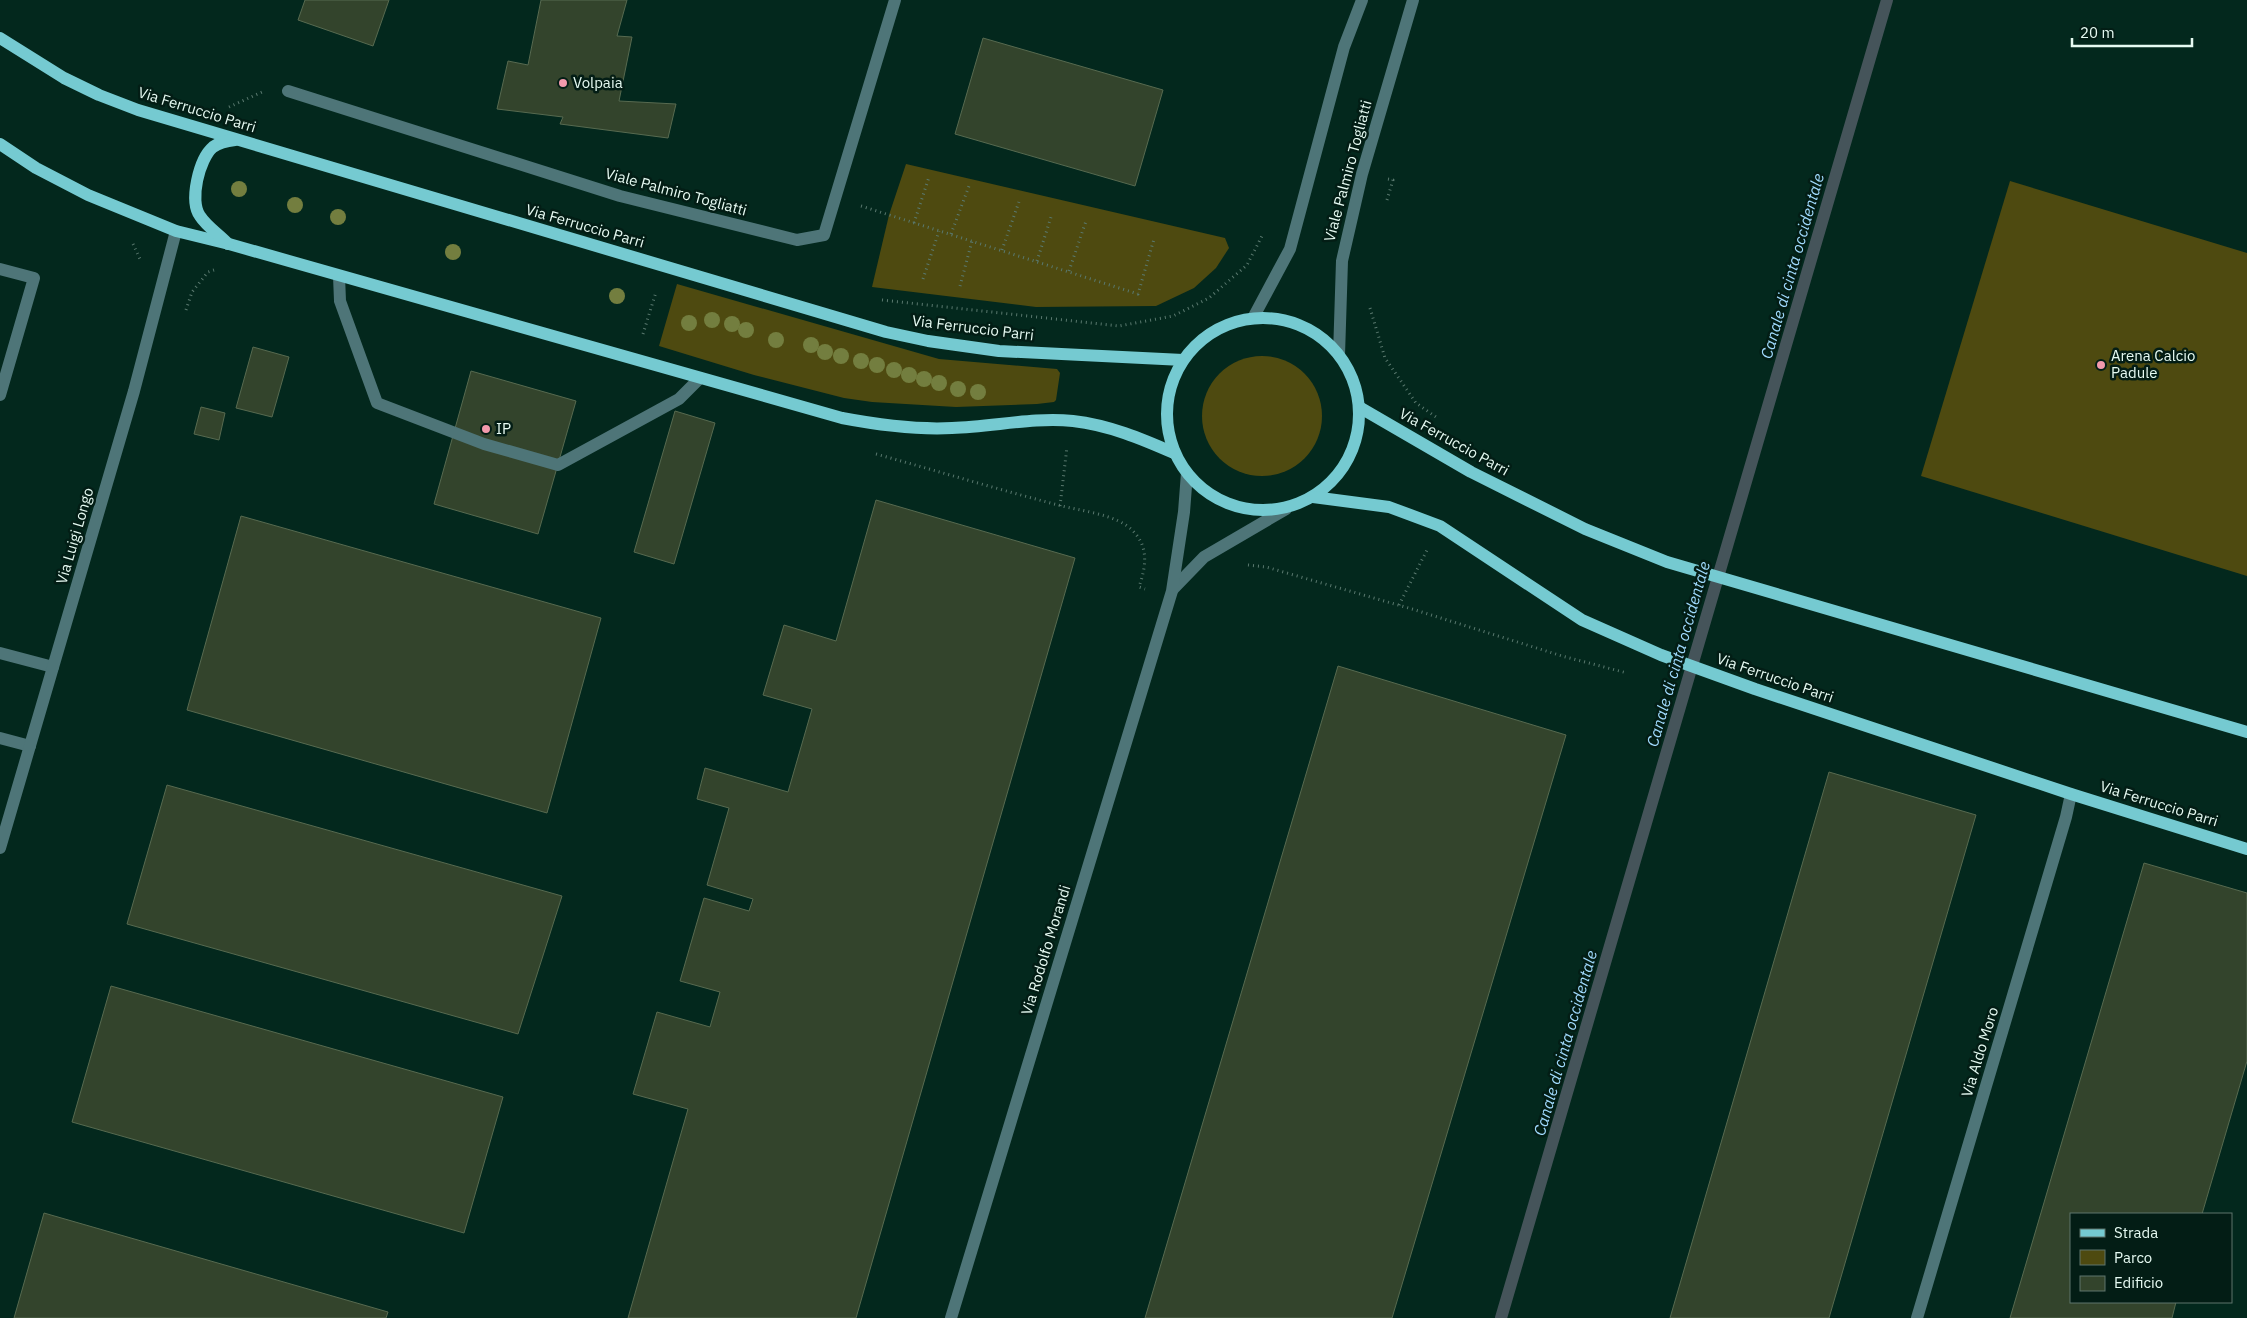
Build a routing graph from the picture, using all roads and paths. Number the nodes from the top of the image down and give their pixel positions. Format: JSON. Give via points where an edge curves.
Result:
{"nodes":[{"id":1,"x":895,"y":0,"type":"edge"},
{"id":2,"x":1362,"y":0,"type":"edge"},
{"id":3,"x":1413,"y":0,"type":"edge"},
{"id":4,"x":0,"y":38,"type":"edge"},
{"id":5,"x":288,"y":91,"type":"joint"},
{"id":6,"x":221,"y":111,"type":"dead end"},
{"id":7,"x":238,"y":140,"type":"junction"},
{"id":8,"x":0,"y":144,"type":"edge"},
{"id":9,"x":929,"y":177,"type":"dead end"},
{"id":10,"x":1393,"y":180,"type":"dead end"},
{"id":11,"x":969,"y":186,"type":"dead end"},
{"id":12,"x":835,"y":198,"type":"junction"},
{"id":13,"x":1020,"y":199,"type":"dead end"},
{"id":14,"x":1385,"y":206,"type":"dead end"},
{"id":15,"x":1052,"y":214,"type":"dead end"},
{"id":16,"x":1086,"y":221,"type":"dead end"},
{"id":17,"x":914,"y":223,"type":"junction"},
{"id":18,"x":176,"y":231,"type":"junction"},
{"id":19,"x":939,"y":231,"type":"junction"},
{"id":20,"x":951,"y":234,"type":"junction"},
{"id":21,"x":1154,"y":239,"type":"dead end"},
{"id":22,"x":972,"y":241,"type":"junction"},
{"id":23,"x":132,"y":242,"type":"dead end"},
{"id":24,"x":229,"y":244,"type":"junction"},
{"id":25,"x":1002,"y":250,"type":"junction"},
{"id":26,"x":1037,"y":261,"type":"junction"},
{"id":27,"x":141,"y":263,"type":"dead end"},
{"id":28,"x":664,"y":266,"type":"junction"},
{"id":29,"x":0,"y":269,"type":"edge"},
{"id":30,"x":216,"y":270,"type":"dead end"},
{"id":31,"x":1069,"y":271,"type":"junction"},
{"id":32,"x":338,"y":276,"type":"junction"},
{"id":33,"x":923,"y":280,"type":"dead end"},
{"id":34,"x":960,"y":286,"type":"dead end"},
{"id":35,"x":156,"y":305,"type":"junction"},
{"id":36,"x":1369,"y":305,"type":"dead end"},
{"id":37,"x":1253,"y":318,"type":"junction"},
{"id":38,"x":1339,"y":355,"type":"junction"},
{"id":39,"x":635,"y":359,"type":"junction"},
{"id":40,"x":1183,"y":360,"type":"junction"},
{"id":41,"x":700,"y":378,"type":"junction"},
{"id":42,"x":0,"y":395,"type":"edge"},
{"id":43,"x":1358,"y":407,"type":"junction"},
{"id":44,"x":1444,"y":422,"type":"dead end"},
{"id":45,"x":868,"y":452,"type":"dead end"},
{"id":46,"x":1174,"y":453,"type":"junction"},
{"id":47,"x":1186,"y":473,"type":"junction"},
{"id":48,"x":1314,"y":497,"type":"junction"},
{"id":49,"x":1286,"y":508,"type":"junction"},
{"id":50,"x":1240,"y":563,"type":"dead end"},
{"id":51,"x":1171,"y":593,"type":"junction"},
{"id":52,"x":0,"y":652,"type":"edge"},
{"id":53,"x":53,"y":667,"type":"junction"},
{"id":54,"x":1635,"y":675,"type":"dead end"},
{"id":55,"x":2247,"y":732,"type":"edge"},
{"id":56,"x":0,"y":738,"type":"edge"},
{"id":57,"x":30,"y":746,"type":"junction"},
{"id":58,"x":2071,"y":794,"type":"junction"},
{"id":59,"x":0,"y":848,"type":"edge"},
{"id":60,"x":2247,"y":849,"type":"edge"},
{"id":61,"x":951,"y":1318,"type":"edge"},
{"id":62,"x":1917,"y":1318,"type":"edge"}],
"edges":[{"from":1,"to":12,"type":"street","name":"Viale Palmiro Togliatti"},
{"from":2,"to":37,"type":"street","via":[[1344,47],[1290,249]]},
{"from":3,"to":38,"type":"street","name":"Viale Palmiro Togliatti","via":[[1362,174],[1342,261]]},
{"from":4,"to":7,"type":"main road","name":"Via Ferruccio Parri","via":[[64,78],[99,95]]},
{"from":5,"to":6,"type":"path","via":[[260,92]]},
{"from":5,"to":12,"type":"street","name":"Viale Palmiro Togliatti","via":[[620,196],[797,240],[824,235]]},
{"from":7,"to":24,"type":"main road","via":[[222,142],[212,148],[200,169],[195,192],[199,215]]},
{"from":7,"to":28,"type":"main road","name":"Via Ferruccio Parri"},
{"from":8,"to":18,"type":"main road","via":[[88,196]]},
{"from":9,"to":17,"type":"path"},
{"from":10,"to":14,"type":"path"},
{"from":11,"to":20,"type":"path"},
{"from":12,"to":17,"type":"path"},
{"from":13,"to":25,"type":"path"},
{"from":15,"to":26,"type":"path"},
{"from":16,"to":31,"type":"path"},
{"from":17,"to":19,"type":"path"},
{"from":18,"to":24,"type":"main road"},
{"from":18,"to":35,"type":"street","name":"Via Luigi Longo"},
{"from":19,"to":20,"type":"path"},
{"from":19,"to":33,"type":"path"},
{"from":20,"to":22,"type":"path"},
{"from":21,"to":31,"type":"path","via":[[1138,294]]},
{"from":22,"to":25,"type":"path"},
{"from":22,"to":34,"type":"path"},
{"from":23,"to":27,"type":"path"},
{"from":24,"to":32,"type":"main road"},
{"from":25,"to":26,"type":"path"},
{"from":26,"to":31,"type":"path"},
{"from":28,"to":39,"type":"path"},
{"from":28,"to":40,"type":"main road","name":"Via Ferruccio Parri","via":[[886,332],[928,340],[1000,351]]},
{"from":29,"to":42,"type":"street","via":[[34,278]]},
{"from":30,"to":35,"type":"path","via":[[208,272],[192,292],[186,311]]},
{"from":32,"to":39,"type":"main road"},
{"from":32,"to":41,"type":"street","via":[[340,302],[377,403],[484,444],[558,465],[679,399]]},
{"from":35,"to":53,"type":"street","name":"Via Luigi Longo"},
{"from":36,"to":44,"type":"path","via":[[1385,358],[1416,403]]},
{"from":37,"to":38,"type":"main road","name":"Via Ferruccio Parri","via":[[1286,320],[1315,333]]},
{"from":37,"to":40,"type":"main road","name":"Via Ferruccio Parri","via":[[1226,325],[1202,339]]},
{"from":38,"to":43,"type":"main road","name":"Via Ferruccio Parri","via":[[1358,394]]},
{"from":39,"to":41,"type":"main road"},
{"from":40,"to":46,"type":"main road","name":"Via Ferruccio Parri","via":[[1170,390],[1167,422]]},
{"from":41,"to":46,"type":"main road","via":[[842,418],[883,426],[953,428],[1015,421],[1071,421],[1135,436]]},
{"from":43,"to":48,"type":"main road","name":"Via Ferruccio Parri","via":[[1354,447],[1338,476]]},
{"from":43,"to":55,"type":"main road","name":"Via Ferruccio Parri","via":[[1471,472],[1585,529],[1667,562]]},
{"from":45,"to":51,"type":"path","via":[[1112,518],[1133,530],[1144,549],[1144,571],[1139,587]]},
{"from":46,"to":47,"type":"main road","name":"Via Ferruccio Parri"},
{"from":47,"to":49,"type":"main road","name":"Via Ferruccio Parri","via":[[1203,490],[1228,505],[1257,511]]},
{"from":47,"to":51,"type":"street","name":"Via Rodolfo Morandi","via":[[1183,521]]},
{"from":48,"to":49,"type":"main road","name":"Via Ferruccio Parri"},
{"from":48,"to":58,"type":"main road","name":"Via Ferruccio Parri","via":[[1388,507],[1440,526],[1582,620],[1661,655]]},
{"from":49,"to":51,"type":"street","name":"Via Rodolfo Morandi","via":[[1204,557]]},
{"from":50,"to":54,"type":"path","via":[[1266,567]]},
{"from":51,"to":61,"type":"street","name":"Via Rodolfo Morandi"},
{"from":52,"to":53,"type":"street"},
{"from":53,"to":57,"type":"street","name":"Via Luigi Longo"},
{"from":56,"to":57,"type":"street"},
{"from":57,"to":59,"type":"street","name":"Via Luigi Longo"},
{"from":58,"to":60,"type":"main road","name":"Via Ferruccio Parri"},
{"from":58,"to":62,"type":"street","name":"Via Aldo Moro"}]}
